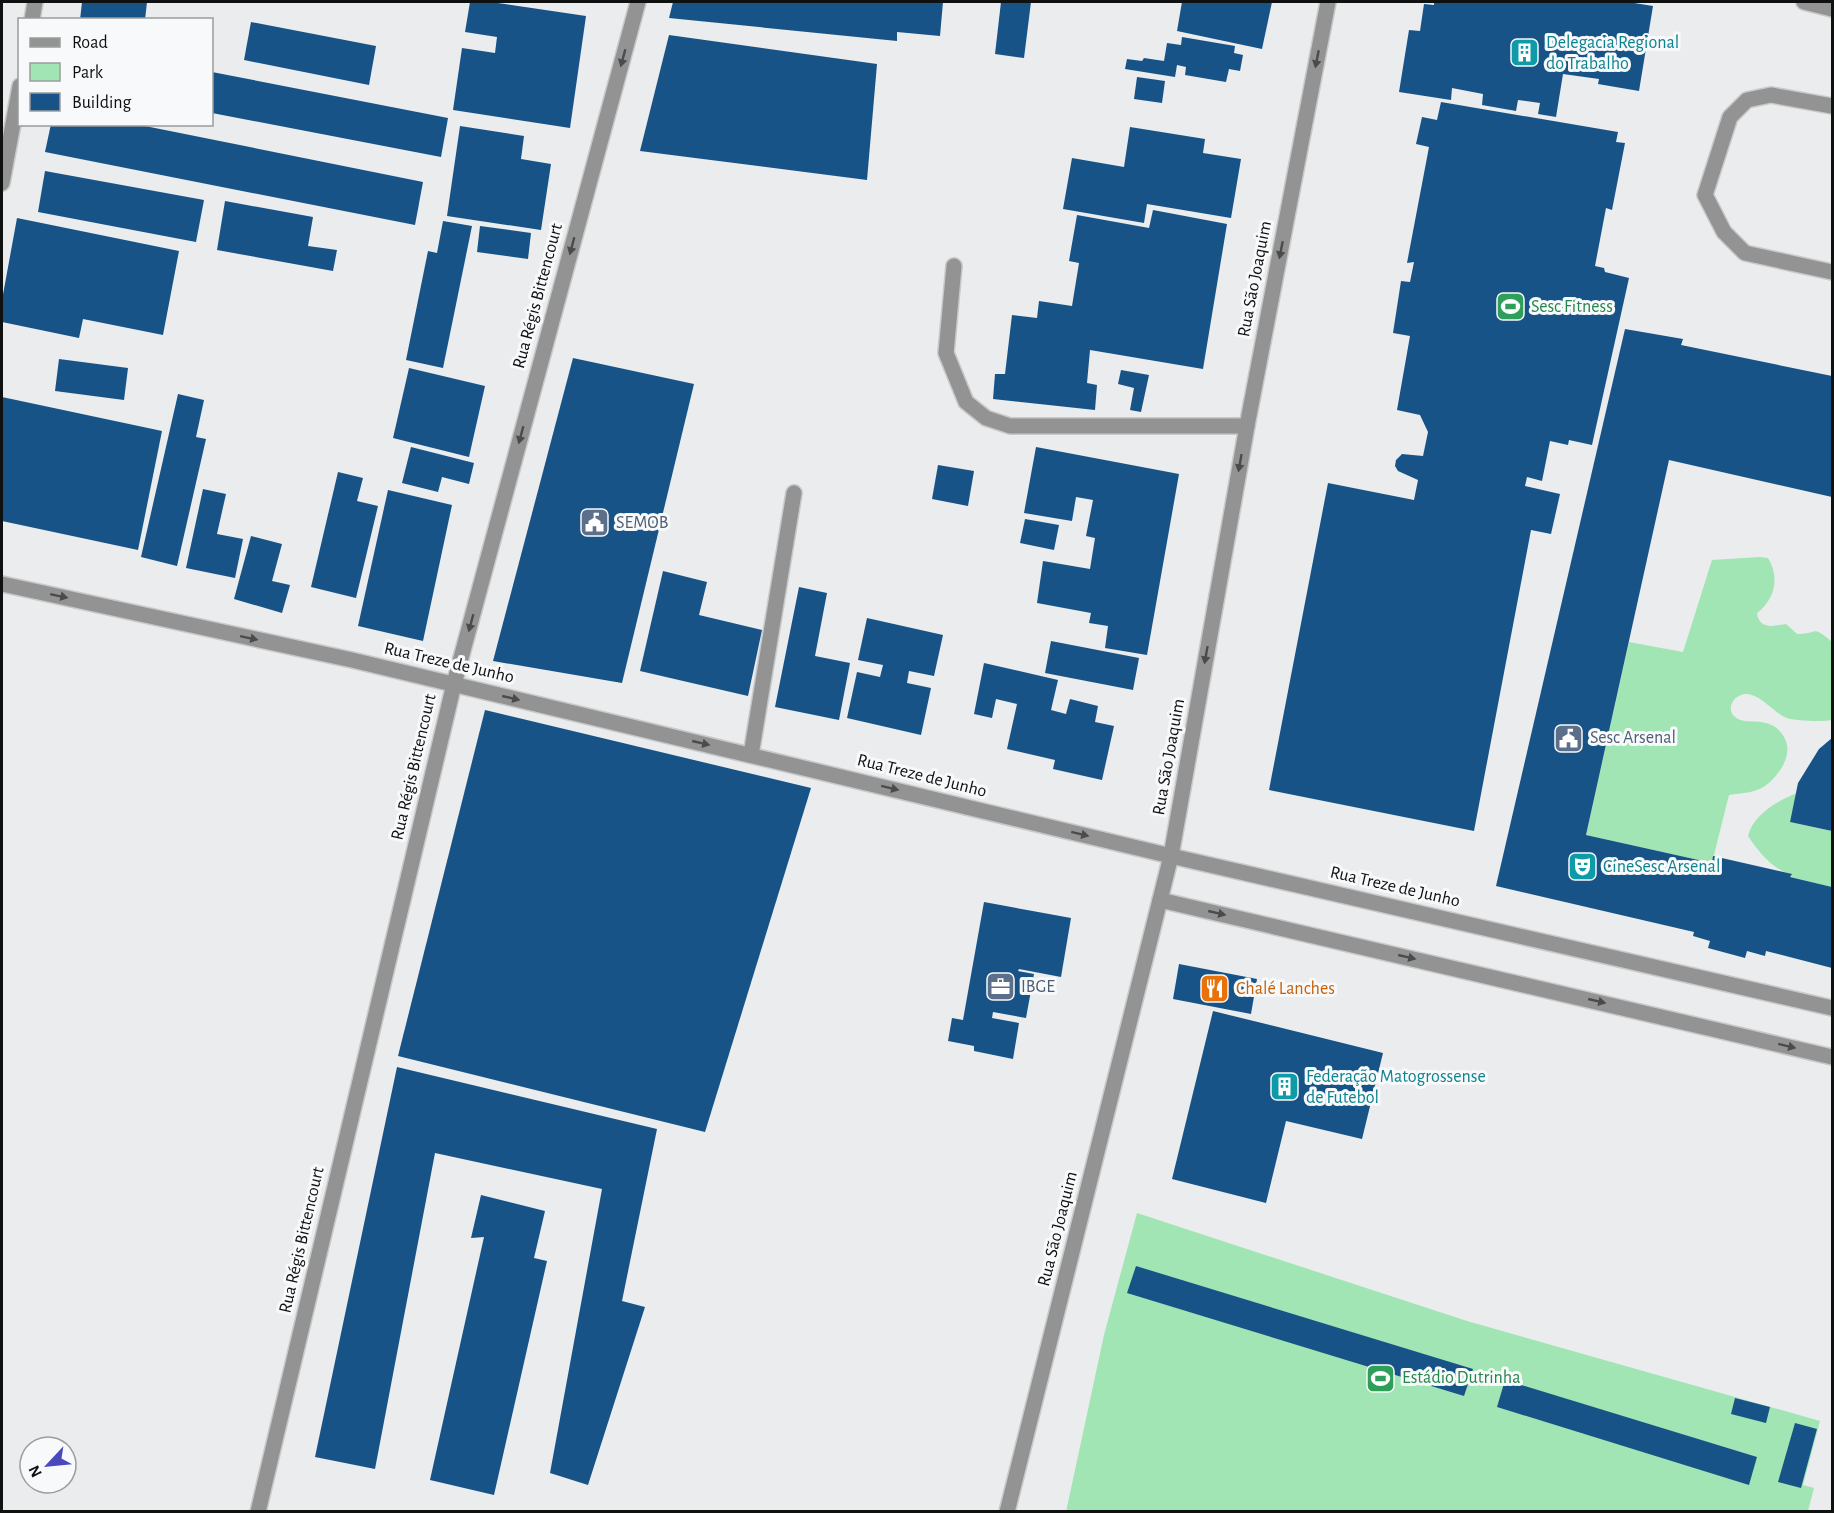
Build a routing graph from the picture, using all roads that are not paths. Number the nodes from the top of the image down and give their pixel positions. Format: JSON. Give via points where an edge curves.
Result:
{"nodes":[{"id":1,"x":35,"y":2,"type":"edge"},
{"id":2,"x":638,"y":2,"type":"edge"},
{"id":3,"x":1328,"y":2,"type":"edge"},
{"id":4,"x":1804,"y":2,"type":"edge"},
{"id":5,"x":1833,"y":9,"type":"edge"},
{"id":6,"x":32,"y":18,"type":"edge"},
{"id":7,"x":18,"y":97,"type":"edge"},
{"id":8,"x":1833,"y":106,"type":"edge"},
{"id":9,"x":2,"y":183,"type":"edge"},
{"id":10,"x":954,"y":266,"type":"dead end"},
{"id":11,"x":1833,"y":272,"type":"edge"},
{"id":12,"x":1247,"y":426,"type":"junction"},
{"id":13,"x":794,"y":493,"type":"dead end"},
{"id":14,"x":2,"y":584,"type":"edge"},
{"id":15,"x":454,"y":684,"type":"junction"},
{"id":16,"x":751,"y":755,"type":"junction"},
{"id":17,"x":1171,"y":856,"type":"junction"},
{"id":18,"x":1160,"y":900,"type":"junction"},
{"id":19,"x":1833,"y":1008,"type":"edge"},
{"id":20,"x":1833,"y":1057,"type":"edge"},
{"id":21,"x":258,"y":1512,"type":"edge"},
{"id":22,"x":1007,"y":1512,"type":"edge"}],
"edges":[{"from":1,"to":6,"type":"street"},
{"from":2,"to":15,"type":"street","name":"Rua Régis Bittencourt","one_way":true},
{"from":3,"to":12,"type":"street","name":"Rua São Joaquim","one_way":true},
{"from":4,"to":5,"type":"street"},
{"from":7,"to":9,"type":"street"},
{"from":8,"to":11,"type":"street","via":[[1771,94],[1747,100],[1730,117],[1705,195],[1724,232],[1745,253]]},
{"from":10,"to":12,"type":"street","via":[[946,353],[966,402],[986,418],[1010,426]]},
{"from":12,"to":17,"type":"street","name":"Rua São Joaquim","one_way":true},
{"from":13,"to":16,"type":"street"},
{"from":14,"to":15,"type":"street","name":"Rua Treze de Junho","one_way":true},
{"from":15,"to":16,"type":"street","name":"Rua Treze de Junho","one_way":true},
{"from":15,"to":21,"type":"street","name":"Rua Régis Bittencourt"},
{"from":16,"to":17,"type":"street","name":"Rua Treze de Junho","one_way":true},
{"from":17,"to":18,"type":"street","name":"Rua São Joaquim"},
{"from":17,"to":19,"type":"street","name":"Rua Treze de Junho"},
{"from":18,"to":20,"type":"street","one_way":true},
{"from":18,"to":22,"type":"street","name":"Rua São Joaquim"}]}
